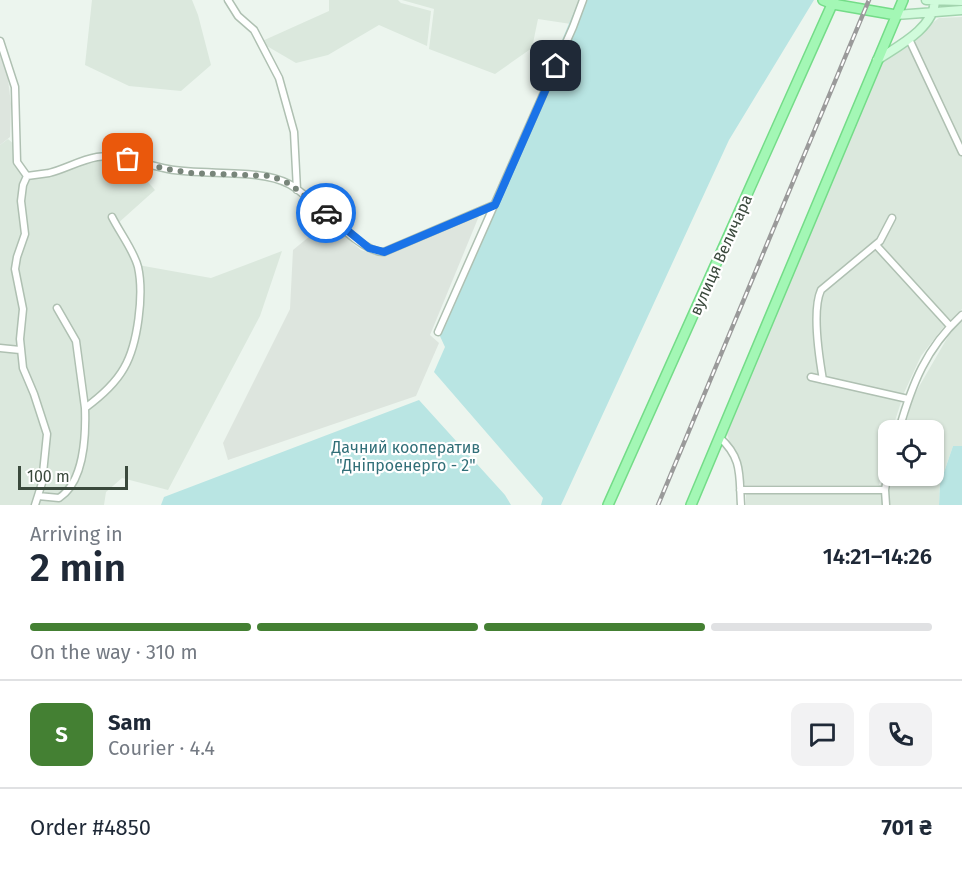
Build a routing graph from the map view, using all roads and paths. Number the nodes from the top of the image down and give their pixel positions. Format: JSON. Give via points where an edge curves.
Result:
{"nodes":[{"id":1,"x":228,"y":0,"type":"edge"},
{"id":2,"x":583,"y":0,"type":"edge"},
{"id":3,"x":903,"y":0,"type":"edge"},
{"id":4,"x":830,"y":1,"type":"edge"},
{"id":5,"x":931,"y":1,"type":"edge"},
{"id":6,"x":962,"y":1,"type":"edge"},
{"id":7,"x":962,"y":10,"type":"edge"},
{"id":8,"x":934,"y":14,"type":"junction"},
{"id":9,"x":896,"y":15,"type":"junction"},
{"id":10,"x":909,"y":39,"type":"junction"},
{"id":11,"x":0,"y":41,"type":"edge"},
{"id":12,"x":877,"y":60,"type":"junction"},
{"id":13,"x":962,"y":152,"type":"edge"},
{"id":14,"x":27,"y":176,"type":"junction"},
{"id":15,"x":297,"y":190,"type":"junction"},
{"id":16,"x":495,"y":205,"type":"junction"},
{"id":17,"x":112,"y":218,"type":"dead end"},
{"id":18,"x":892,"y":218,"type":"dead end"},
{"id":19,"x":876,"y":245,"type":"junction"},
{"id":20,"x":57,"y":308,"type":"dead end"},
{"id":21,"x":962,"y":315,"type":"edge"},
{"id":22,"x":950,"y":326,"type":"junction"},
{"id":23,"x":438,"y":332,"type":"dead end"},
{"id":24,"x":0,"y":348,"type":"edge"},
{"id":25,"x":20,"y":350,"type":"junction"},
{"id":26,"x":811,"y":376,"type":"dead end"},
{"id":27,"x":823,"y":380,"type":"junction"},
{"id":28,"x":908,"y":399,"type":"junction"},
{"id":29,"x":85,"y":408,"type":"junction"},
{"id":30,"x":901,"y":420,"type":"edge"},
{"id":31,"x":719,"y":437,"type":"junction"},
{"id":32,"x":886,"y":486,"type":"edge"},
{"id":33,"x":740,"y":490,"type":"junction"},
{"id":34,"x":885,"y":490,"type":"junction"},
{"id":35,"x":38,"y":496,"type":"junction"},
{"id":36,"x":35,"y":505,"type":"edge"},
{"id":37,"x":608,"y":505,"type":"edge"},
{"id":38,"x":691,"y":505,"type":"edge"},
{"id":39,"x":741,"y":505,"type":"edge"},
{"id":40,"x":886,"y":505,"type":"edge"}],
"edges":[{"from":1,"to":15,"type":"street","via":[[254,30],[279,78],[294,132]]},
{"from":2,"to":16,"type":"street"},
{"from":3,"to":9,"type":"main road"},
{"from":4,"to":9,"type":"main road"},
{"from":4,"to":37,"type":"main road","name":"вулиця Величара"},
{"from":5,"to":6,"type":"main road"},
{"from":5,"to":8,"type":"main road"},
{"from":7,"to":8,"type":"main road"},
{"from":8,"to":9,"type":"main road"},
{"from":8,"to":10,"type":"main road"},
{"from":9,"to":12,"type":"main road"},
{"from":10,"to":12,"type":"main road"},
{"from":10,"to":13,"type":"street"},
{"from":11,"to":14,"type":"street","via":[[15,87],[17,162]]},
{"from":12,"to":31,"type":"main road"},
{"from":14,"to":15,"type":"street","via":[[98,157],[128,159],[192,173],[271,176]]},
{"from":14,"to":25,"type":"street","via":[[21,201],[25,234],[15,269],[22,309]]},
{"from":15,"to":16,"type":"street","via":[[363,244],[379,252]]},
{"from":16,"to":23,"type":"street"},
{"from":17,"to":29,"type":"street","via":[[138,265],[140,303],[124,368],[99,398]]},
{"from":18,"to":19,"type":"street"},
{"from":19,"to":22,"type":"street"},
{"from":19,"to":27,"type":"street","via":[[821,290],[817,299]]},
{"from":20,"to":29,"type":"street","via":[[76,341]]},
{"from":21,"to":22,"type":"street"},
{"from":22,"to":28,"type":"street","via":[[929,353]]},
{"from":24,"to":25,"type":"street"},
{"from":25,"to":35,"type":"street","via":[[47,434]]},
{"from":26,"to":27,"type":"street"},
{"from":27,"to":28,"type":"street"},
{"from":28,"to":30,"type":"street"},
{"from":29,"to":35,"type":"street","via":[[82,455],[76,477],[58,498]]},
{"from":31,"to":33,"type":"street","via":[[737,458]]},
{"from":31,"to":38,"type":"main road"},
{"from":32,"to":34,"type":"street"},
{"from":33,"to":34,"type":"street"},
{"from":33,"to":39,"type":"street"},
{"from":34,"to":40,"type":"street"},
{"from":35,"to":36,"type":"street"}]}
